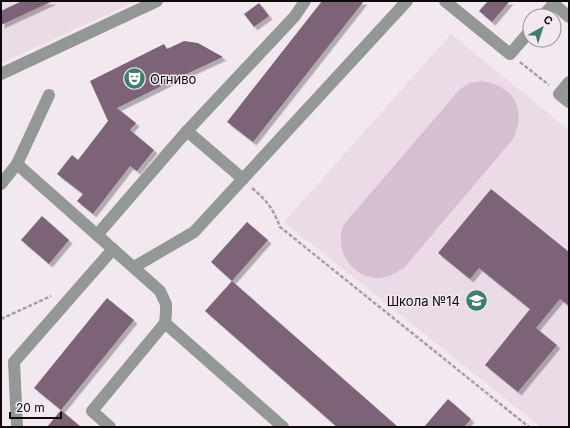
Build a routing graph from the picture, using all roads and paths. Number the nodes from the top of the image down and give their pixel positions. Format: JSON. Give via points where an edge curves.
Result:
{"nodes":[{"id":1,"x":157,"y":1,"type":"edge"},
{"id":2,"x":305,"y":1,"type":"edge"},
{"id":3,"x":407,"y":1,"type":"edge"},
{"id":4,"x":445,"y":1,"type":"edge"},
{"id":5,"x":555,"y":2,"type":"edge"},
{"id":6,"x":569,"y":16,"type":"edge"},
{"id":7,"x":522,"y":40,"type":"edge"},
{"id":8,"x":510,"y":54,"type":"junction"},
{"id":9,"x":1,"y":74,"type":"edge"},
{"id":10,"x":569,"y":82,"type":"edge"},
{"id":11,"x":560,"y":94,"type":"junction"},
{"id":12,"x":49,"y":95,"type":"dead end"},
{"id":13,"x":569,"y":102,"type":"edge"},
{"id":14,"x":187,"y":131,"type":"junction"},
{"id":15,"x":18,"y":164,"type":"junction"},
{"id":16,"x":243,"y":179,"type":"junction"},
{"id":17,"x":1,"y":184,"type":"edge"},
{"id":18,"x":97,"y":235,"type":"junction"},
{"id":19,"x":113,"y":249,"type":"junction"},
{"id":20,"x":134,"y":267,"type":"junction"},
{"id":21,"x":165,"y":323,"type":"junction"},
{"id":22,"x":17,"y":427,"type":"edge"},
{"id":23,"x":110,"y":427,"type":"edge"},
{"id":24,"x":283,"y":427,"type":"edge"},
{"id":25,"x":529,"y":427,"type":"edge"}],
"edges":[{"from":1,"to":9,"type":"street"},
{"from":2,"to":14,"type":"street","via":[[295,16]]},
{"from":3,"to":16,"type":"street"},
{"from":4,"to":8,"type":"street"},
{"from":5,"to":6,"type":"street"},
{"from":7,"to":8,"type":"street"},
{"from":8,"to":11,"type":"path"},
{"from":10,"to":11,"type":"street"},
{"from":11,"to":13,"type":"street"},
{"from":12,"to":15,"type":"street"},
{"from":14,"to":16,"type":"street"},
{"from":14,"to":18,"type":"street"},
{"from":15,"to":17,"type":"street"},
{"from":15,"to":18,"type":"street"},
{"from":16,"to":20,"type":"street","via":[[194,232]]},
{"from":16,"to":25,"type":"path","via":[[267,201],[280,227]]},
{"from":18,"to":19,"type":"street"},
{"from":19,"to":20,"type":"street"},
{"from":19,"to":22,"type":"street","via":[[14,362]]},
{"from":20,"to":21,"type":"street","via":[[160,291],[166,304]]},
{"from":21,"to":23,"type":"street","via":[[92,411]]},
{"from":21,"to":24,"type":"street"}]}
